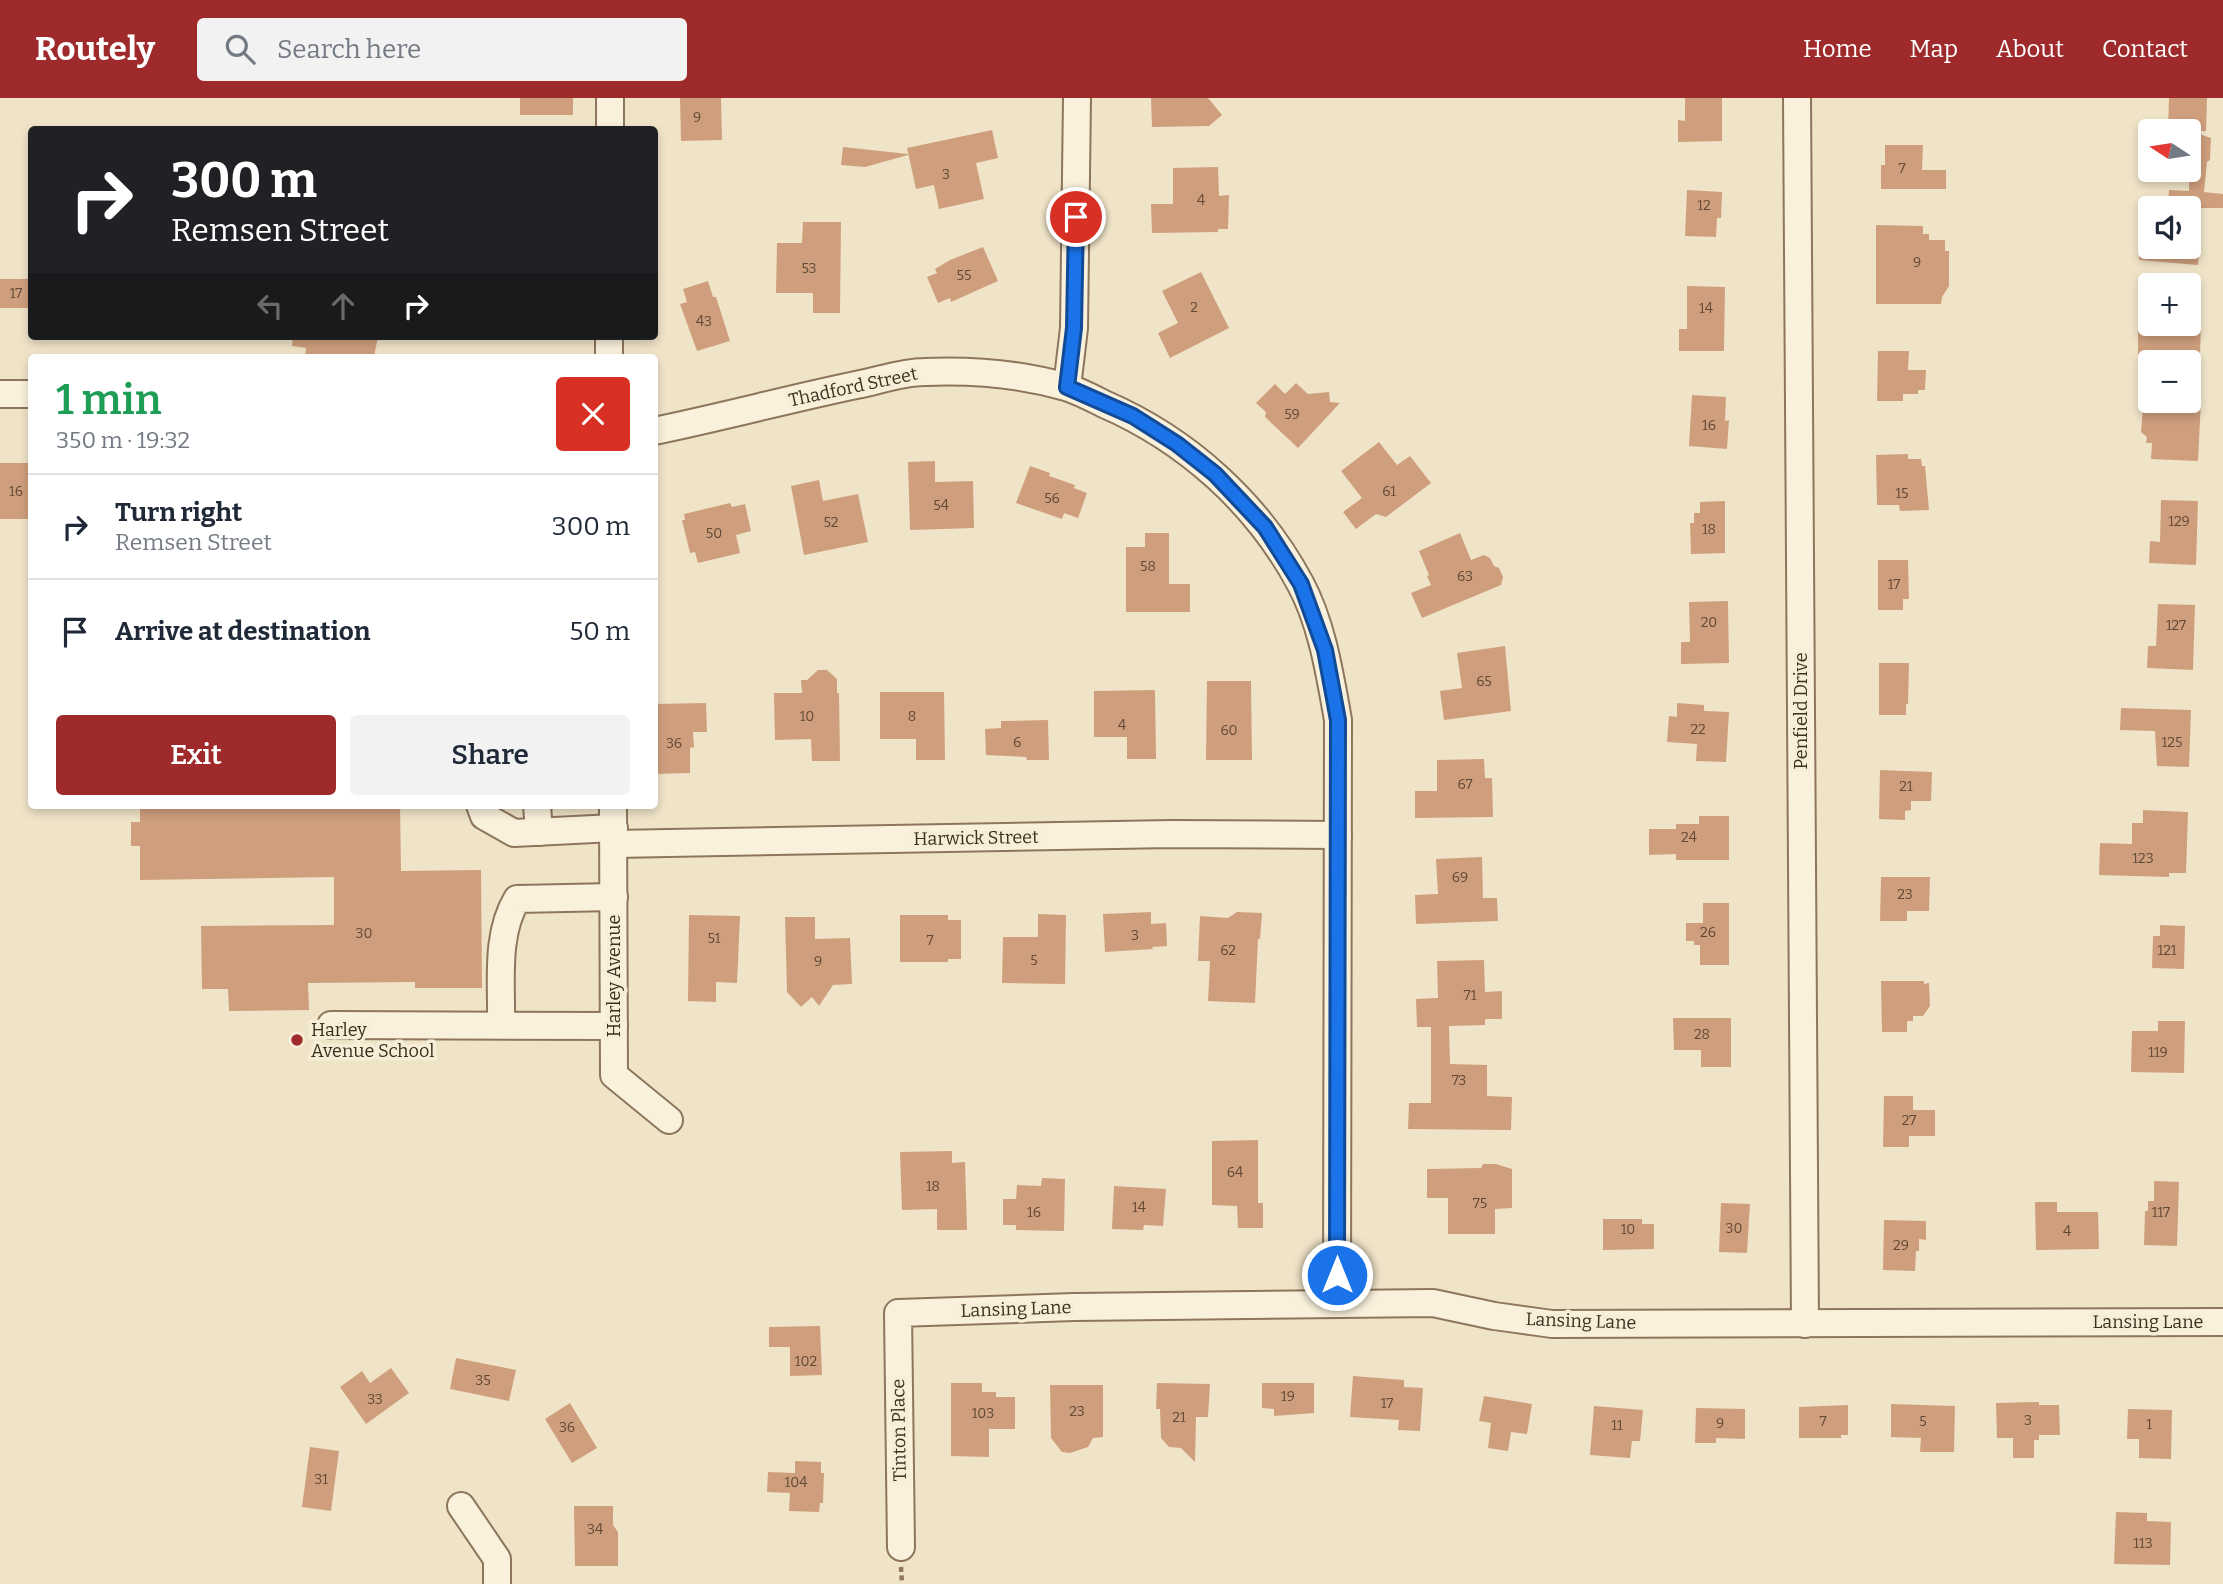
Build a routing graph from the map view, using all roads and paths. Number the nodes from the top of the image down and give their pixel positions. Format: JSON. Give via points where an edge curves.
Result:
{"nodes":[{"id":1,"x":610,"y":98,"type":"edge"},
{"id":2,"x":1077,"y":98,"type":"edge"},
{"id":3,"x":1797,"y":98,"type":"edge"},
{"id":4,"x":610,"y":126,"type":"edge"},
{"id":5,"x":1067,"y":387,"type":"junction"},
{"id":6,"x":0,"y":394,"type":"edge"},
{"id":7,"x":28,"y":394,"type":"edge"},
{"id":8,"x":658,"y":429,"type":"edge"},
{"id":9,"x":481,"y":809,"type":"edge"},
{"id":10,"x":537,"y":809,"type":"edge"},
{"id":11,"x":614,"y":826,"type":"edge"},
{"id":12,"x":539,"y":832,"type":"junction"},
{"id":13,"x":1338,"y":835,"type":"junction"},
{"id":14,"x":614,"y":897,"type":"junction"},
{"id":15,"x":331,"y":1025,"type":"dead end"},
{"id":16,"x":501,"y":1025,"type":"junction"},
{"id":17,"x":614,"y":1026,"type":"junction"},
{"id":18,"x":669,"y":1120,"type":"dead end"},
{"id":19,"x":1337,"y":1303,"type":"junction"},
{"id":20,"x":898,"y":1312,"type":"joint"},
{"id":21,"x":2223,"y":1322,"type":"edge"},
{"id":22,"x":1805,"y":1324,"type":"junction"},
{"id":23,"x":461,"y":1506,"type":"dead end"},
{"id":24,"x":901,"y":1547,"type":"dead end"},
{"id":25,"x":498,"y":1584,"type":"edge"}],
"edges":[{"from":1,"to":4,"type":"street"},
{"from":2,"to":5,"type":"street","via":[[1074,328]]},
{"from":3,"to":22,"type":"street","name":"Penfield Drive"},
{"from":5,"to":8,"type":"street","name":"Thadford Street","via":[[997,374],[921,372]]},
{"from":5,"to":13,"type":"street","name":"Thadford Street","via":[[1133,416],[1215,474],[1265,527],[1301,584],[1325,650],[1338,720]]},
{"from":6,"to":7,"type":"street"},
{"from":9,"to":12,"type":"street","name":"Harwick Street","via":[[484,816],[514,832]]},
{"from":10,"to":12,"type":"street"},
{"from":11,"to":12,"type":"street","name":"Harwick Street"},
{"from":11,"to":13,"type":"street","name":"Harwick Street"},
{"from":11,"to":14,"type":"street","name":"Harley Avenue"},
{"from":13,"to":19,"type":"street","name":"Thadford Street"},
{"from":14,"to":16,"type":"street","via":[[517,899],[507,915],[503,935]]},
{"from":14,"to":17,"type":"street","name":"Harley Avenue"},
{"from":15,"to":16,"type":"street"},
{"from":16,"to":17,"type":"street"},
{"from":17,"to":18,"type":"street","name":"Harley Avenue","via":[[614,1075]]},
{"from":19,"to":20,"type":"street","name":"Lansing Lane"},
{"from":19,"to":22,"type":"street","name":"Lansing Lane","via":[[1433,1303],[1552,1324]]},
{"from":20,"to":24,"type":"street","name":"Tinton Place"},
{"from":21,"to":22,"type":"street","name":"Lansing Lane"},
{"from":23,"to":25,"type":"street","via":[[497,1559]]}]}
